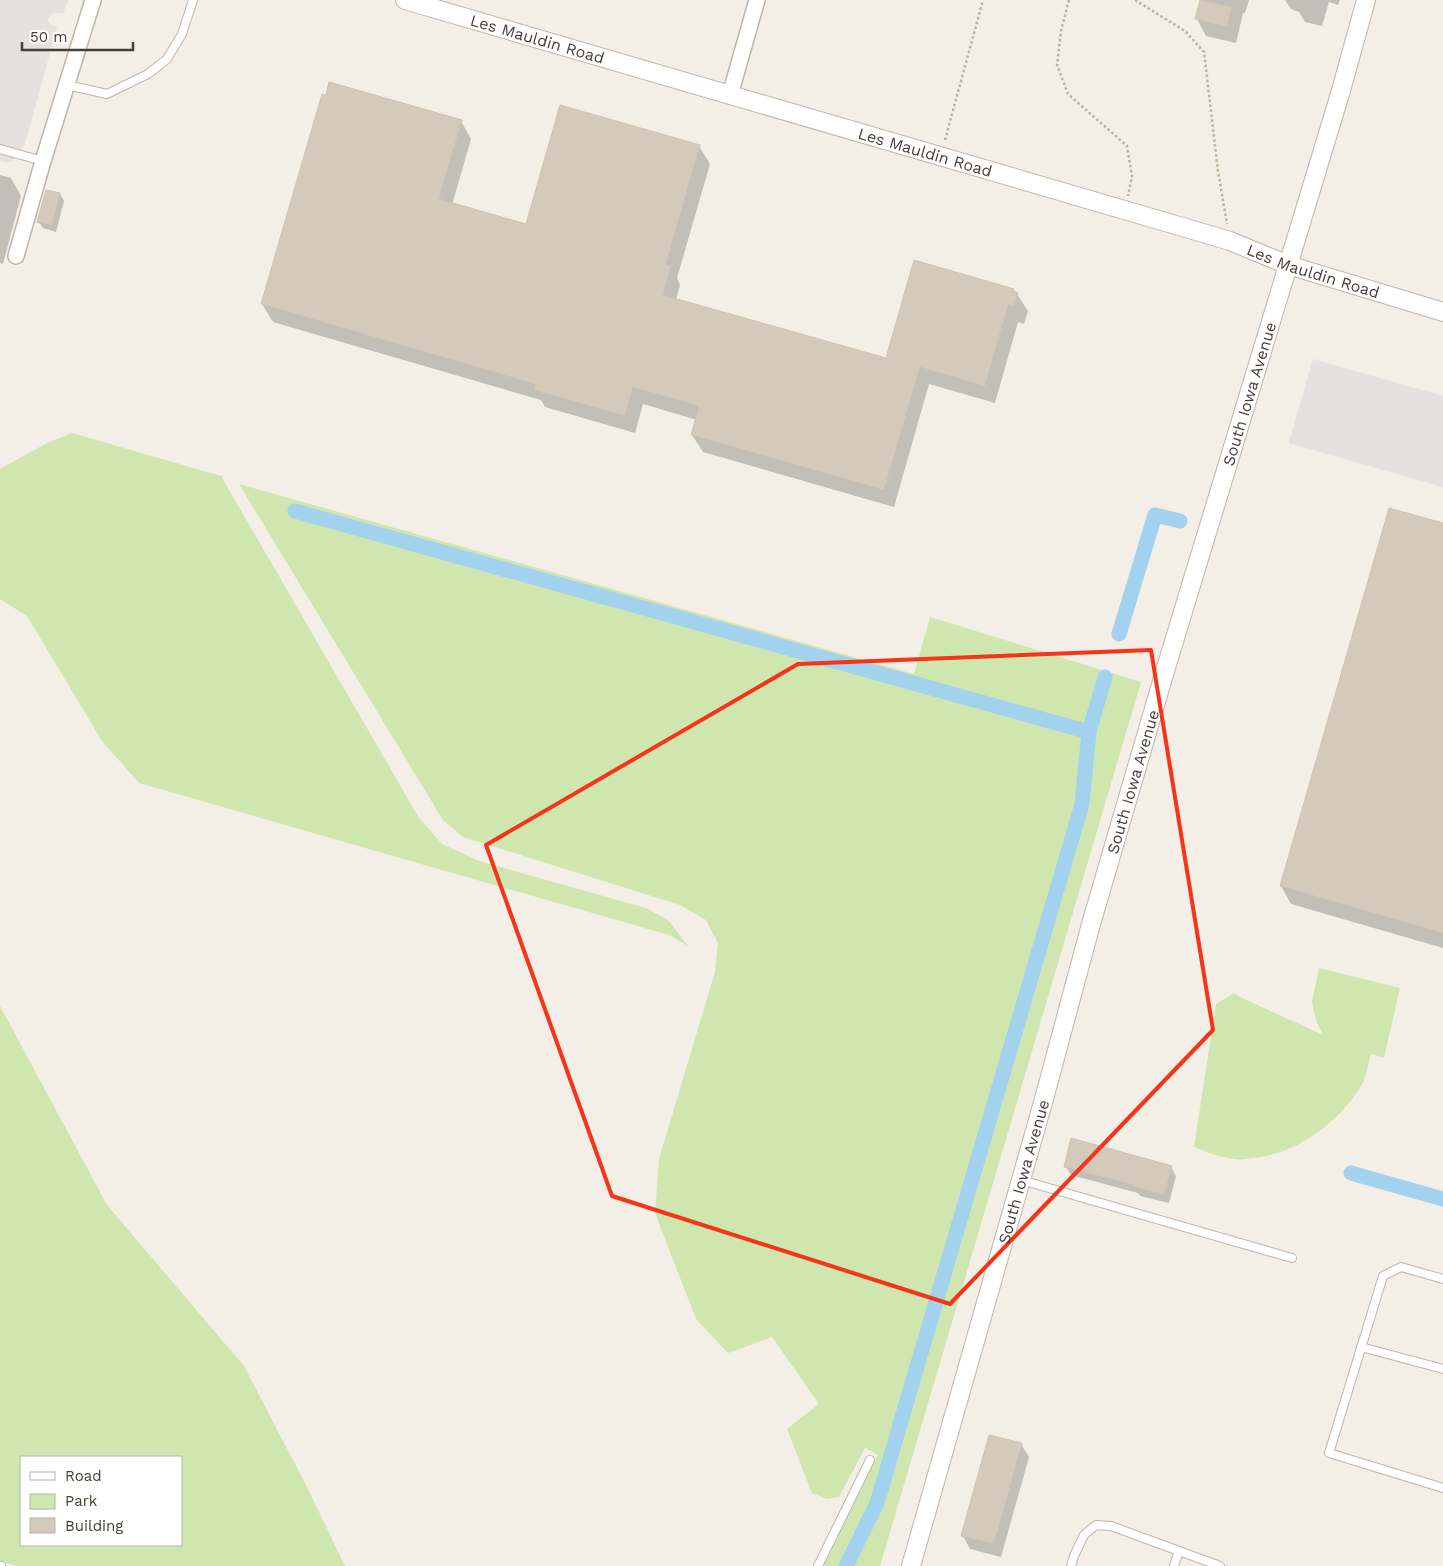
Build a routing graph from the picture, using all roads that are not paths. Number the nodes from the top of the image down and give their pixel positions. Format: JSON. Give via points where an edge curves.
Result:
{"nodes":[{"id":1,"x":93,"y":0,"type":"edge"},
{"id":2,"x":193,"y":0,"type":"edge"},
{"id":3,"x":405,"y":0,"type":"edge"},
{"id":4,"x":758,"y":0,"type":"edge"},
{"id":5,"x":1366,"y":0,"type":"edge"},
{"id":6,"x":66,"y":85,"type":"junction"},
{"id":7,"x":730,"y":95,"type":"junction"},
{"id":8,"x":0,"y":149,"type":"edge"},
{"id":9,"x":43,"y":161,"type":"junction"},
{"id":10,"x":16,"y":256,"type":"dead end"},
{"id":11,"x":1288,"y":265,"type":"junction"},
{"id":12,"x":1443,"y":312,"type":"edge"},
{"id":13,"x":1021,"y":1180,"type":"junction"},
{"id":14,"x":1292,"y":1258,"type":"dead end"},
{"id":15,"x":1443,"y":1280,"type":"edge"},
{"id":16,"x":1362,"y":1347,"type":"junction"},
{"id":17,"x":1443,"y":1369,"type":"edge"},
{"id":18,"x":870,"y":1460,"type":"dead end"},
{"id":19,"x":1443,"y":1488,"type":"edge"},
{"id":20,"x":1179,"y":1551,"type":"junction"},
{"id":21,"x":818,"y":1566,"type":"edge"},
{"id":22,"x":910,"y":1566,"type":"edge"},
{"id":23,"x":1071,"y":1566,"type":"edge"},
{"id":24,"x":1174,"y":1566,"type":"edge"},
{"id":25,"x":1220,"y":1566,"type":"edge"}],
"edges":[{"from":1,"to":6,"type":"street"},
{"from":2,"to":6,"type":"lane","via":[[182,34],[167,59],[148,74],[107,94]]},
{"from":3,"to":7,"type":"street","name":"Les Mauldin Road"},
{"from":4,"to":7,"type":"street"},
{"from":5,"to":11,"type":"street","name":"South Iowa Avenue"},
{"from":6,"to":9,"type":"street"},
{"from":7,"to":11,"type":"street","name":"Les Mauldin Road","via":[[1230,241]]},
{"from":8,"to":9,"type":"lane"},
{"from":9,"to":10,"type":"street"},
{"from":11,"to":12,"type":"street","name":"Les Mauldin Road"},
{"from":11,"to":13,"type":"street","name":"South Iowa Avenue","via":[[1091,924]]},
{"from":13,"to":14,"type":"lane"},
{"from":13,"to":22,"type":"street","name":"South Iowa Avenue"},
{"from":15,"to":16,"type":"lane","via":[[1401,1267],[1383,1276]]},
{"from":16,"to":17,"type":"lane"},
{"from":16,"to":19,"type":"lane","via":[[1329,1453]]},
{"from":18,"to":21,"type":"lane"},
{"from":20,"to":23,"type":"lane","via":[[1112,1526],[1096,1525],[1084,1535]]},
{"from":20,"to":24,"type":"lane"},
{"from":20,"to":25,"type":"lane"}]}
